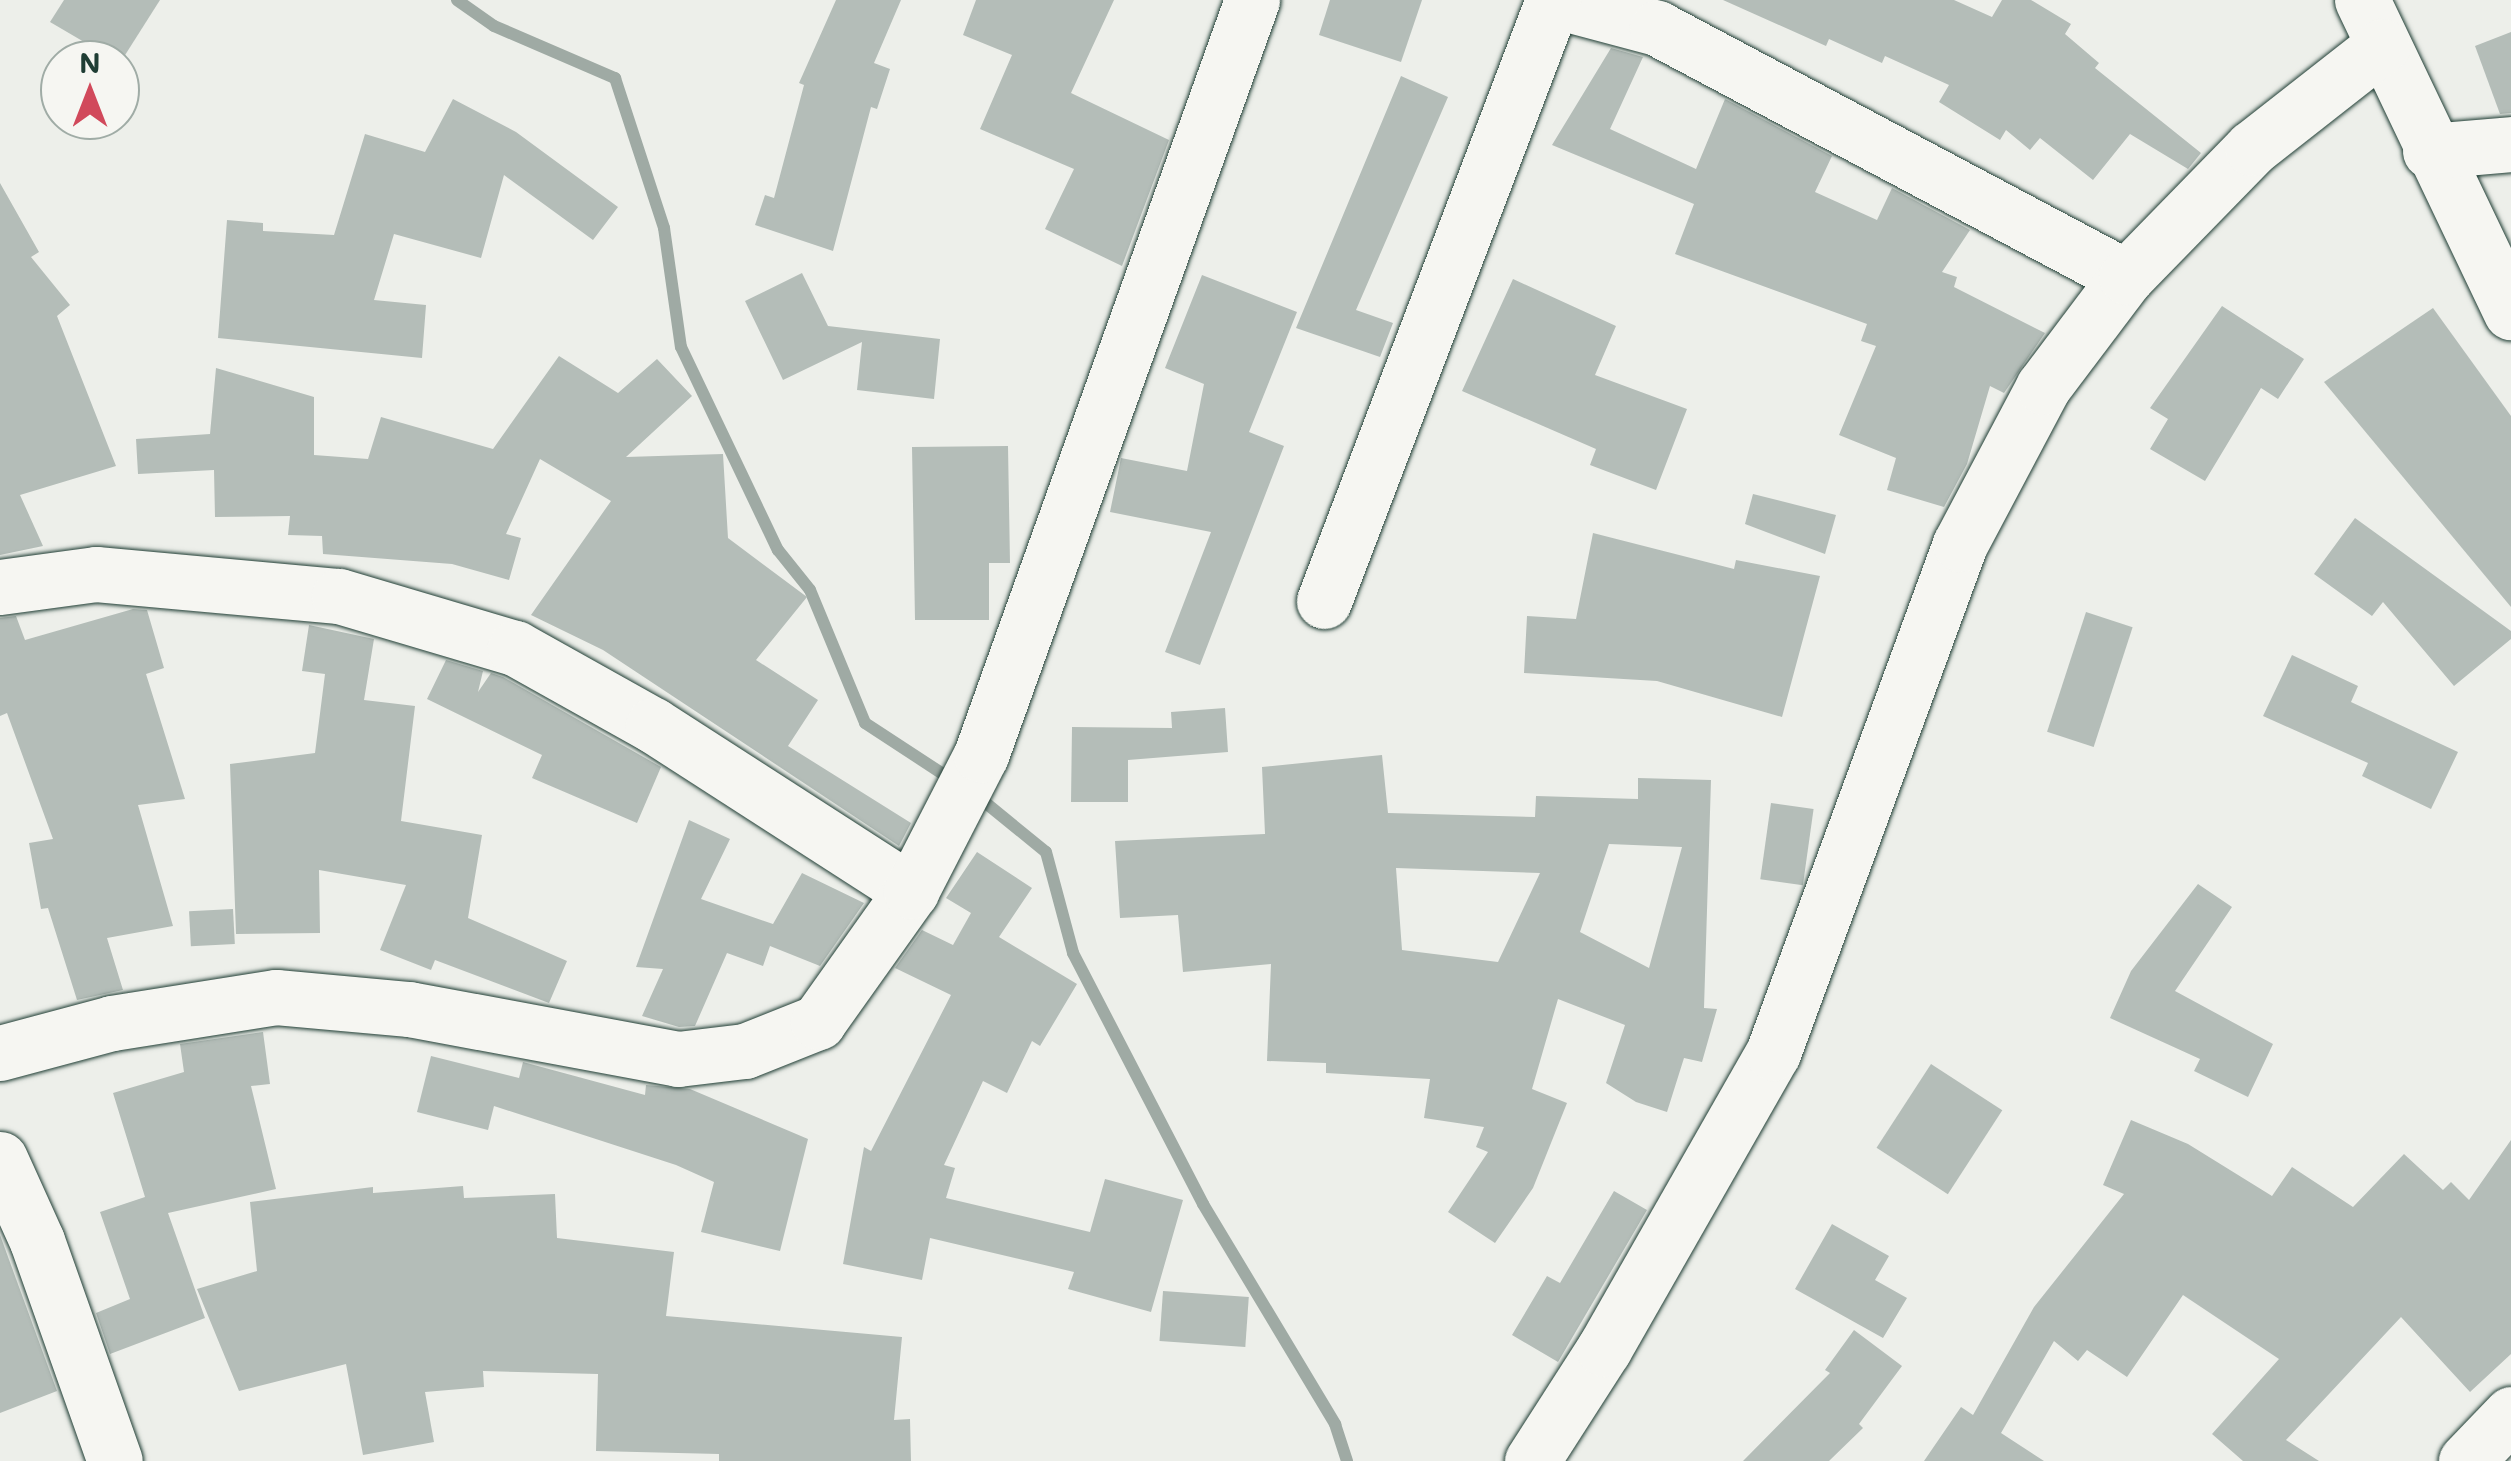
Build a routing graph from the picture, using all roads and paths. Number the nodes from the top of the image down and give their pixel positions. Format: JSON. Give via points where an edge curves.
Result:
{"nodes":[{"id":1,"x":1252,"y":0,"type":"edge"},
{"id":2,"x":1552,"y":0,"type":"edge"},
{"id":3,"x":2372,"y":23,"type":"edge"},
{"id":4,"x":2511,"y":144,"type":"edge"},
{"id":5,"x":2430,"y":151,"type":"junction"},
{"id":6,"x":2126,"y":277,"type":"junction"},
{"id":7,"x":2511,"y":312,"type":"edge"},
{"id":8,"x":0,"y":587,"type":"edge"},
{"id":9,"x":1324,"y":601,"type":"dead end"},
{"id":10,"x":911,"y":891,"type":"junction"},
{"id":11,"x":0,"y":1053,"type":"edge"},
{"id":12,"x":0,"y":1160,"type":"edge"},
{"id":13,"x":2511,"y":1414,"type":"edge"},
{"id":14,"x":115,"y":1461,"type":"edge"},
{"id":15,"x":1532,"y":1461,"type":"edge"},
{"id":16,"x":2466,"y":1461,"type":"edge"}],
"edges":[{"from":1,"to":10,"type":"street","via":[[981,755]]},
{"from":2,"to":6,"type":"street","via":[[1657,28]]},
{"from":2,"to":9,"type":"street"},
{"from":3,"to":5,"type":"street"},
{"from":3,"to":6,"type":"street"},
{"from":4,"to":5,"type":"street"},
{"from":5,"to":7,"type":"street"},
{"from":6,"to":15,"type":"street","via":[[2043,386],[1960,544],[1772,1054]]},
{"from":8,"to":10,"type":"street","via":[[96,574],[339,596],[515,648],[652,726]]},
{"from":10,"to":11,"type":"street","via":[[818,1022],[745,1051],[678,1059],[408,1010],[276,997],[112,1022]]},
{"from":12,"to":14,"type":"street"},
{"from":13,"to":16,"type":"street"}]}
